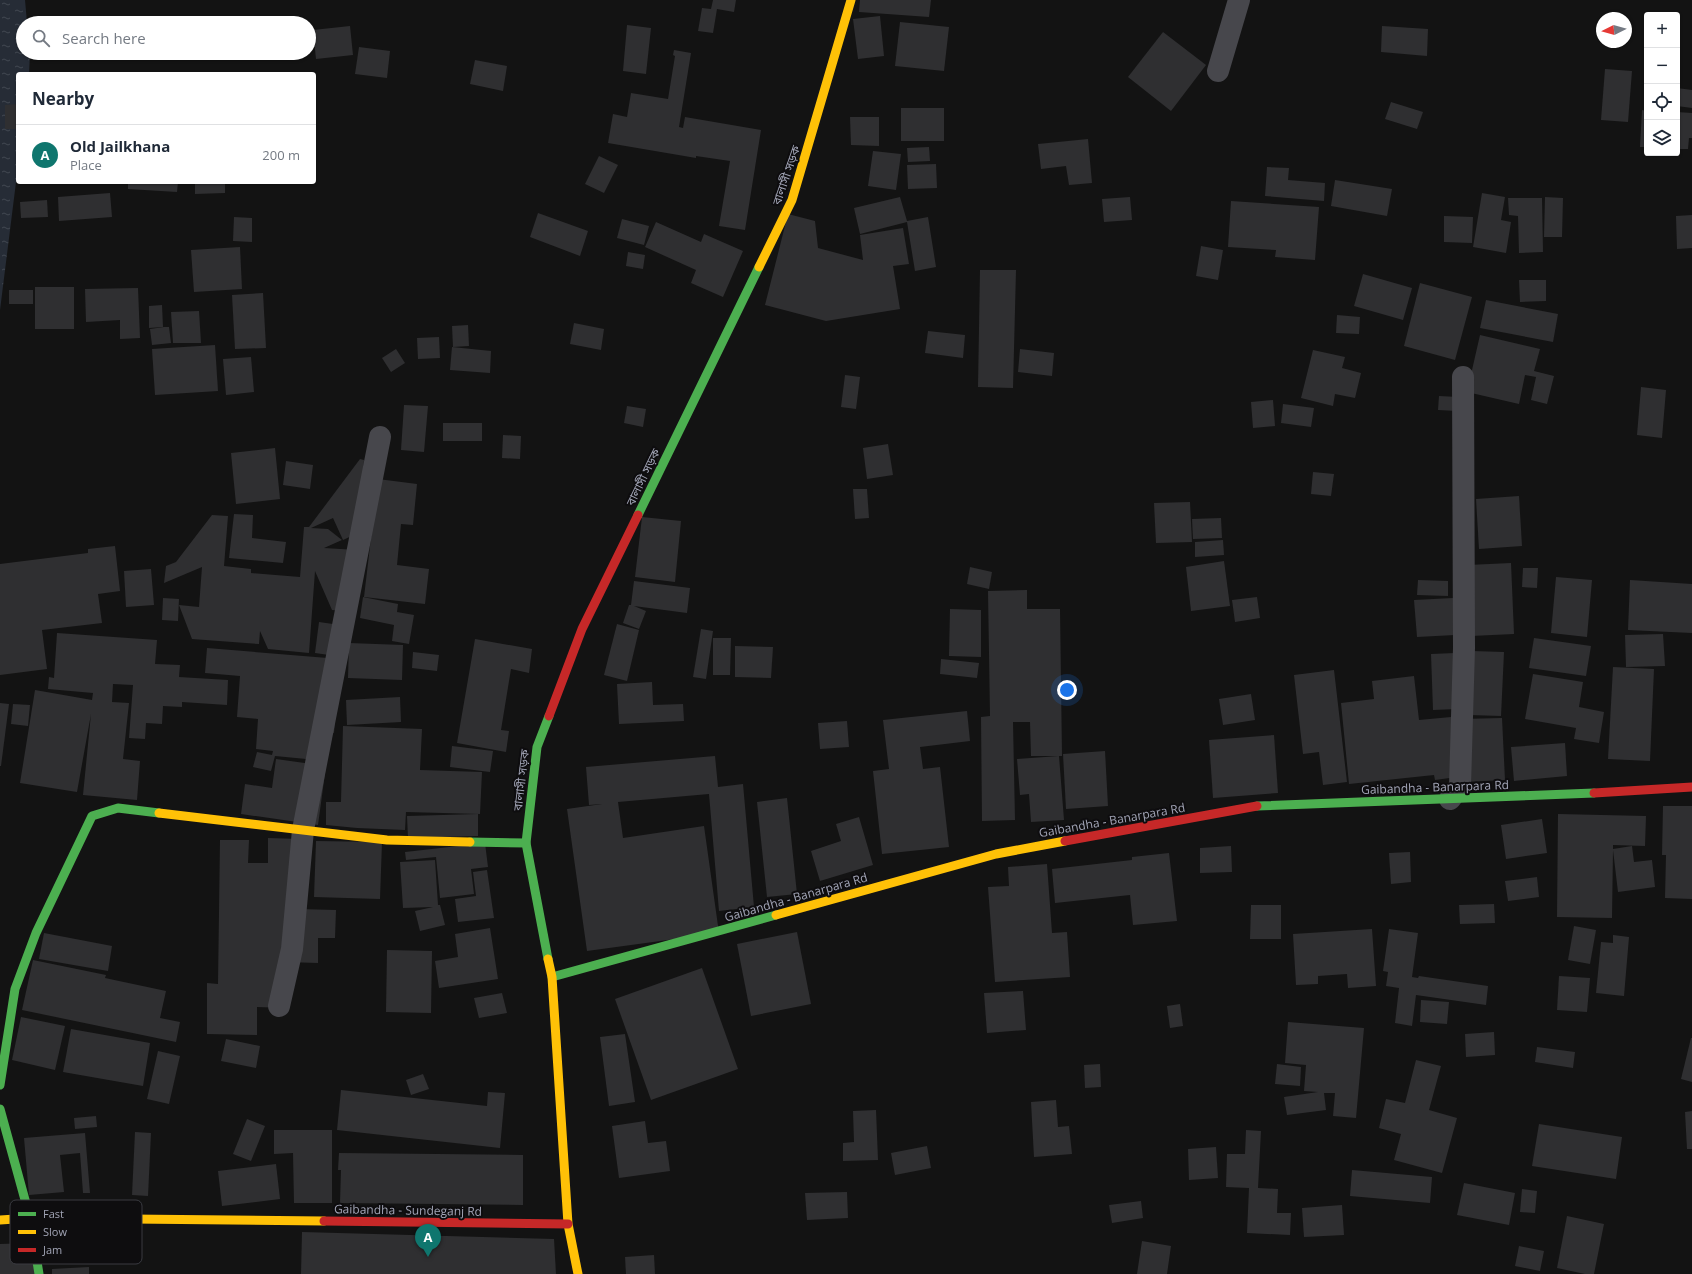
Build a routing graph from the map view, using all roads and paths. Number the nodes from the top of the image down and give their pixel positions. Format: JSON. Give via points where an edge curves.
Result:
{"nodes":[{"id":1,"x":851,"y":0,"type":"edge"},
{"id":2,"x":1238,"y":0,"type":"edge"},
{"id":3,"x":1218,"y":71,"type":"dead end"},
{"id":4,"x":1463,"y":377,"type":"dead end"},
{"id":5,"x":380,"y":437,"type":"dead end"},
{"id":6,"x":1692,"y":787,"type":"edge"},
{"id":7,"x":1450,"y":799,"type":"junction"},
{"id":8,"x":303,"y":830,"type":"junction"},
{"id":9,"x":526,"y":843,"type":"junction"},
{"id":10,"x":552,"y":977,"type":"junction"},
{"id":11,"x":279,"y":1006,"type":"dead end"},
{"id":12,"x":0,"y":1084,"type":"edge"},
{"id":13,"x":0,"y":1109,"type":"edge"},
{"id":14,"x":25,"y":1200,"type":"edge"},
{"id":15,"x":10,"y":1219,"type":"edge"},
{"id":16,"x":142,"y":1219,"type":"edge"},
{"id":17,"x":0,"y":1220,"type":"edge"},
{"id":18,"x":568,"y":1224,"type":"junction"},
{"id":19,"x":37,"y":1264,"type":"edge"},
{"id":20,"x":39,"y":1274,"type":"edge"},
{"id":21,"x":578,"y":1274,"type":"edge"}],
"edges":[{"from":1,"to":9,"type":"main road","name":"বালাসী সড়ক","via":[[792,200],[582,629],[539,739]]},
{"from":2,"to":3,"type":"street"},
{"from":4,"to":7,"type":"street","via":[[1464,648],[1460,786]]},
{"from":5,"to":8,"type":"street"},
{"from":6,"to":7,"type":"main road","name":"Gaibandha - Banarpara Rd"},
{"from":7,"to":10,"type":"main road","name":"Gaibandha - Banarpara Rd","via":[[1255,806],[996,854]]},
{"from":8,"to":9,"type":"main road","via":[[387,840]]},
{"from":8,"to":11,"type":"street","via":[[292,949]]},
{"from":8,"to":12,"type":"main road","via":[[118,808],[92,816],[36,933],[15,989]]},
{"from":9,"to":10,"type":"main road","name":"বালাসী সড়ক"},
{"from":10,"to":18,"type":"main road"},
{"from":13,"to":14,"type":"main road"},
{"from":15,"to":17,"type":"main road","name":"Gaibandha - Sundeganj Rd"},
{"from":16,"to":18,"type":"main road","name":"Gaibandha - Sundeganj Rd"},
{"from":18,"to":21,"type":"main road"},
{"from":19,"to":20,"type":"main road"}]}
